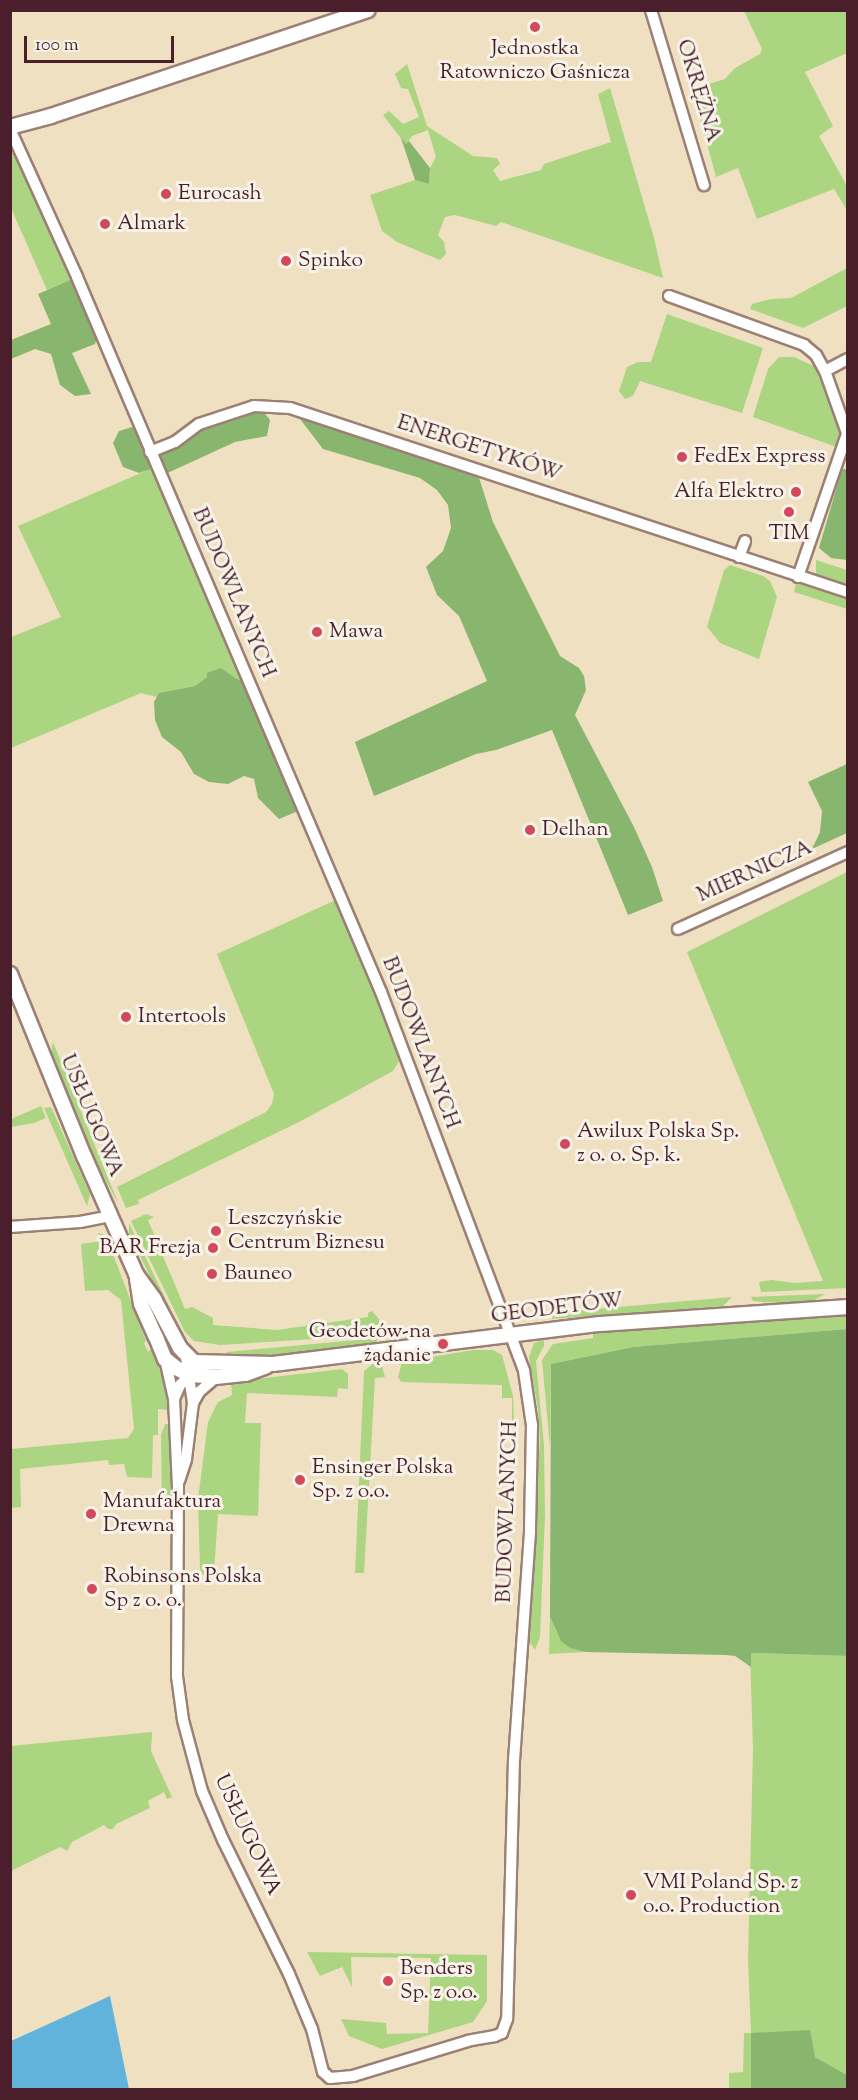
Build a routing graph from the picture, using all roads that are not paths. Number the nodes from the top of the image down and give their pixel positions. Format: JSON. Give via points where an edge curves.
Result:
{"nodes":[{"id":1,"x":368,"y":10,"type":"edge"},
{"id":2,"x":651,"y":10,"type":"edge"},
{"id":3,"x":10,"y":128,"type":"edge"},
{"id":4,"x":704,"y":185,"type":"dead end"},
{"id":5,"x":669,"y":296,"type":"dead end"},
{"id":6,"x":848,"y":359,"type":"edge"},
{"id":7,"x":825,"y":371,"type":"junction"},
{"id":8,"x":847,"y":435,"type":"edge"},
{"id":9,"x":150,"y":452,"type":"junction"},
{"id":10,"x":745,"y":541,"type":"dead end"},
{"id":11,"x":797,"y":545,"type":"dead end"},
{"id":12,"x":808,"y":548,"type":"junction"},
{"id":13,"x":739,"y":557,"type":"junction"},
{"id":14,"x":798,"y":577,"type":"junction"},
{"id":15,"x":848,"y":592,"type":"edge"},
{"id":16,"x":848,"y":852,"type":"edge"},
{"id":17,"x":678,"y":928,"type":"dead end"},
{"id":18,"x":10,"y":974,"type":"edge"},
{"id":19,"x":111,"y":1216,"type":"junction"},
{"id":20,"x":10,"y":1227,"type":"edge"},
{"id":21,"x":136,"y":1274,"type":"junction"},
{"id":22,"x":848,"y":1307,"type":"edge"},
{"id":23,"x":513,"y":1335,"type":"junction"},
{"id":24,"x":186,"y":1357,"type":"junction"},
{"id":25,"x":165,"y":1359,"type":"junction"},
{"id":26,"x":202,"y":1364,"type":"junction"},
{"id":27,"x":273,"y":1364,"type":"junction"},
{"id":28,"x":190,"y":1375,"type":"junction"},
{"id":29,"x":216,"y":1377,"type":"junction"},
{"id":30,"x":174,"y":1399,"type":"junction"},
{"id":31,"x":192,"y":1403,"type":"junction"},
{"id":32,"x":178,"y":1487,"type":"junction"},
{"id":33,"x":330,"y":2078,"type":"joint"}],
"edges":[{"from":1,"to":3,"type":"street"},
{"from":2,"to":4,"type":"street","name":"OKRĘŻNA"},
{"from":3,"to":9,"type":"street","name":"BUDOWLANYCH"},
{"from":5,"to":7,"type":"street","via":[[796,341],[816,355]]},
{"from":6,"to":7,"type":"street"},
{"from":7,"to":8,"type":"street"},
{"from":8,"to":12,"type":"street"},
{"from":9,"to":13,"type":"street","name":"ENERGETYKÓW","via":[[175,442],[199,424],[254,406],[290,408]]},
{"from":9,"to":23,"type":"street","name":"BUDOWLANYCH","via":[[381,992]]},
{"from":10,"to":13,"type":"street"},
{"from":11,"to":12,"type":"street"},
{"from":12,"to":14,"type":"street"},
{"from":13,"to":14,"type":"street","name":"ENERGETYKÓW"},
{"from":14,"to":15,"type":"street","name":"ENERGETYKÓW"},
{"from":16,"to":17,"type":"street","name":"MIERNICZA"},
{"from":18,"to":19,"type":"street","name":"USŁUGOWA"},
{"from":19,"to":20,"type":"street"},
{"from":19,"to":21,"type":"street","name":"USŁUGOWA"},
{"from":21,"to":24,"type":"street","name":"USŁUGOWA"},
{"from":21,"to":25,"type":"street","name":"USŁUGOWA","via":[[141,1304]]},
{"from":22,"to":23,"type":"street","name":"GEODETÓW","via":[[658,1319]]},
{"from":23,"to":27,"type":"street","name":"GEODETÓW"},
{"from":23,"to":33,"type":"street","name":"BUDOWLANYCH","via":[[529,1397],[532,1455],[514,1760],[505,2026],[495,2036],[353,2076]]},
{"from":24,"to":26,"type":"street"},
{"from":24,"to":28,"type":"street","name":"USŁUGOWA"},
{"from":25,"to":28,"type":"street","name":"GEODETÓW"},
{"from":25,"to":30,"type":"street","name":"USŁUGOWA"},
{"from":26,"to":27,"type":"street","name":"GEODETÓW"},
{"from":26,"to":28,"type":"street"},
{"from":27,"to":29,"type":"street","name":"GEODETÓW","via":[[246,1374]]},
{"from":28,"to":29,"type":"street","name":"GEODETÓW"},
{"from":28,"to":30,"type":"street"},
{"from":28,"to":31,"type":"street","name":"USŁUGOWA"},
{"from":29,"to":31,"type":"street"},
{"from":30,"to":32,"type":"street","name":"USŁUGOWA"},
{"from":31,"to":32,"type":"street","name":"USŁUGOWA","via":[[186,1459]]},
{"from":32,"to":33,"type":"street","name":"USŁUGOWA","via":[[177,1676],[194,1767],[223,1840],[299,1996],[323,2072]]}]}
